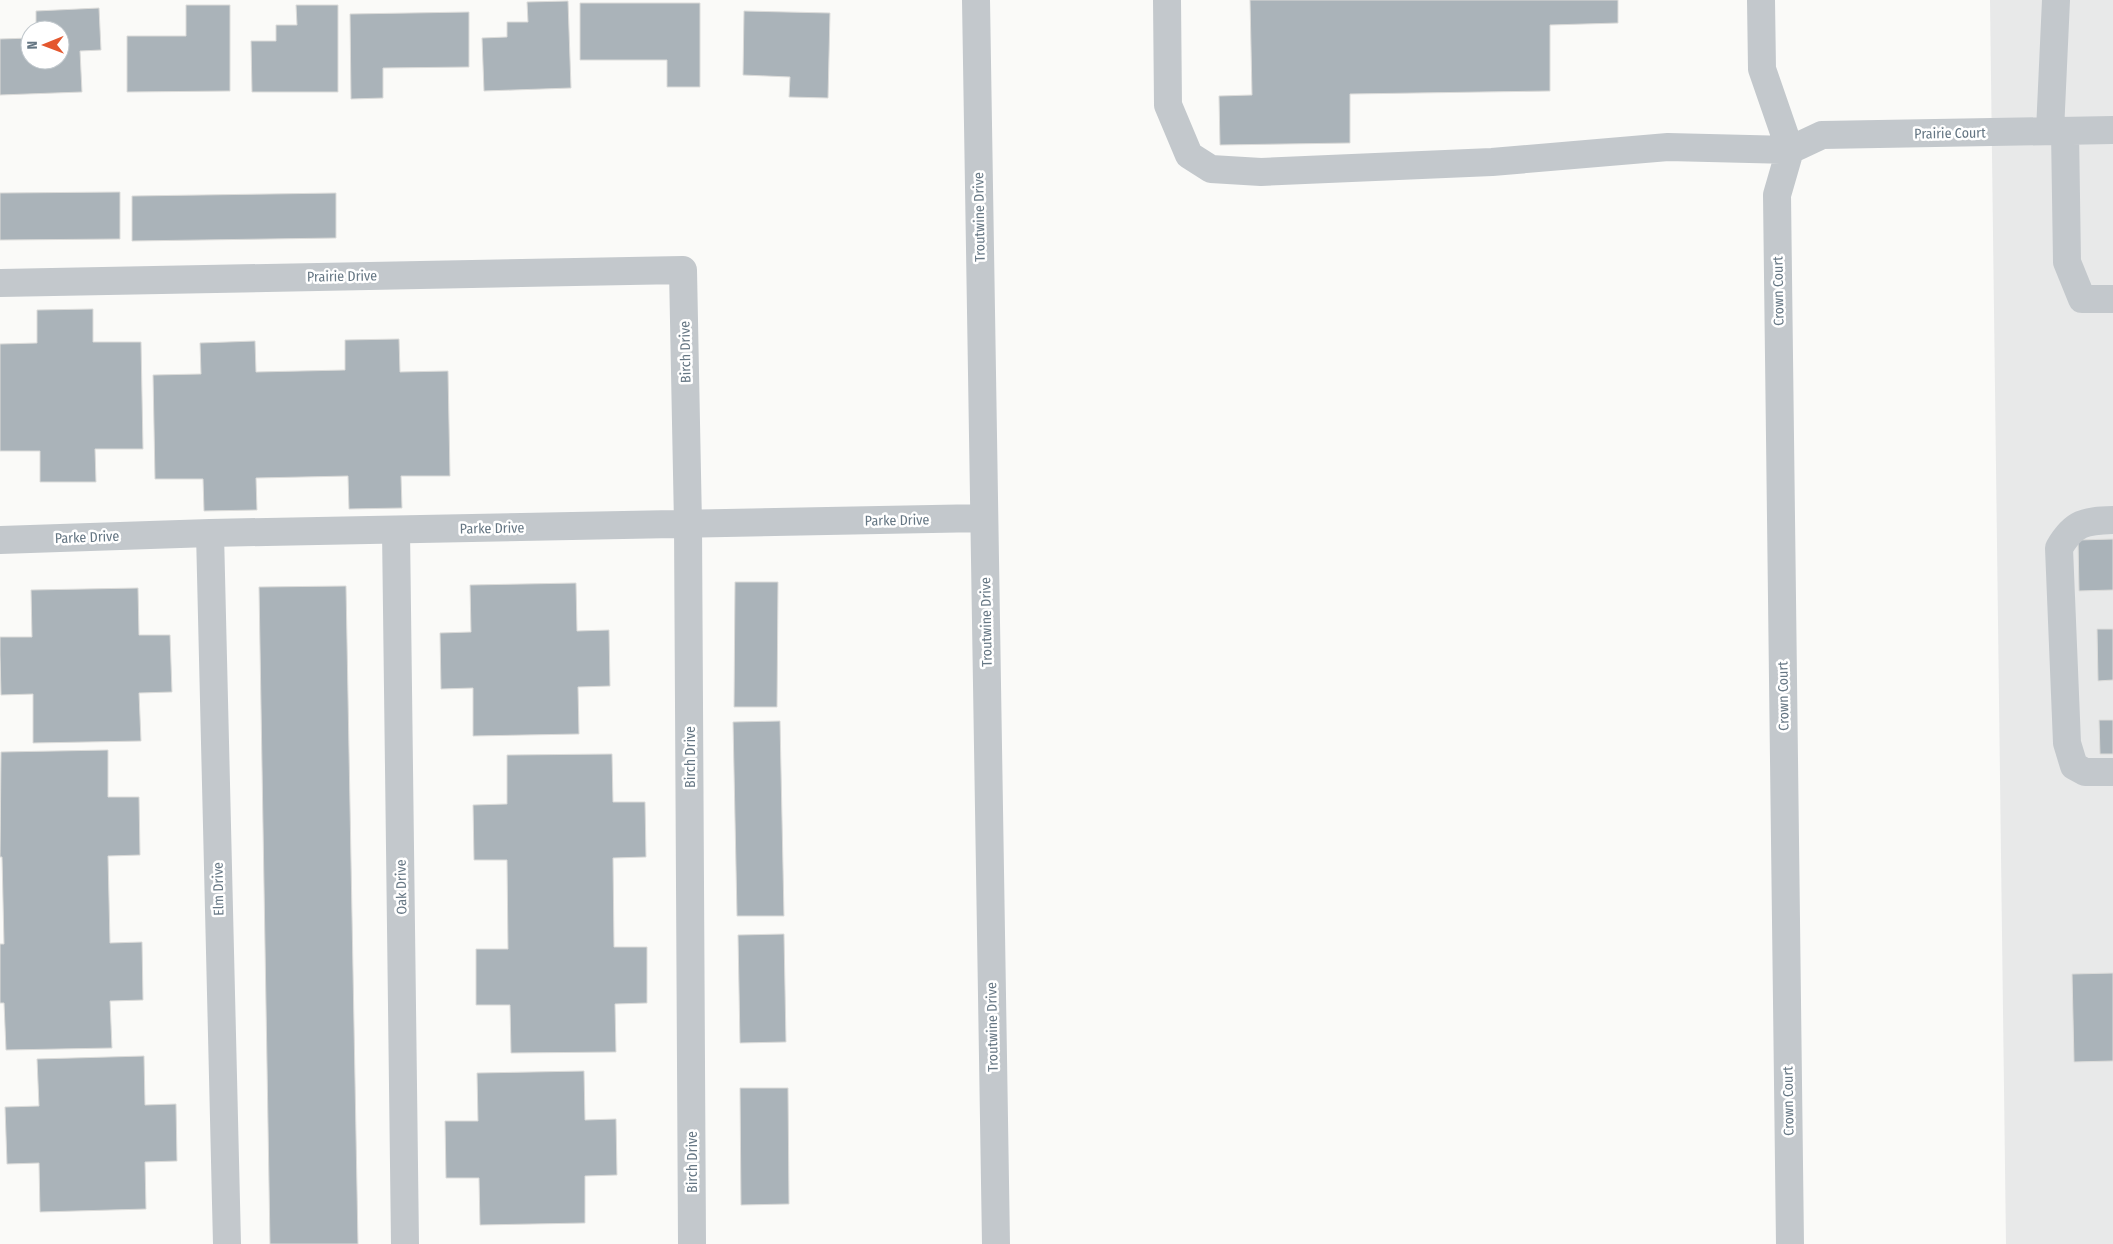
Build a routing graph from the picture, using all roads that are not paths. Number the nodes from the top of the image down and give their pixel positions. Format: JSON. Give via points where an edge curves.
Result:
{"nodes":[{"id":1,"x":976,"y":0,"type":"edge"},
{"id":2,"x":1167,"y":0,"type":"edge"},
{"id":3,"x":1761,"y":0,"type":"edge"},
{"id":4,"x":2056,"y":0,"type":"edge"},
{"id":5,"x":2113,"y":130,"type":"edge"},
{"id":6,"x":2058,"y":131,"type":"junction"},
{"id":7,"x":1790,"y":150,"type":"junction"},
{"id":8,"x":683,"y":270,"type":"joint"},
{"id":9,"x":0,"y":283,"type":"edge"},
{"id":10,"x":2113,"y":299,"type":"edge"},
{"id":11,"x":984,"y":518,"type":"junction"},
{"id":12,"x":2113,"y":520,"type":"edge"},
{"id":13,"x":688,"y":524,"type":"junction"},
{"id":14,"x":396,"y":530,"type":"junction"},
{"id":15,"x":210,"y":533,"type":"junction"},
{"id":16,"x":0,"y":540,"type":"edge"},
{"id":17,"x":2113,"y":772,"type":"edge"},
{"id":18,"x":226,"y":1244,"type":"edge"},
{"id":19,"x":406,"y":1244,"type":"edge"},
{"id":20,"x":692,"y":1244,"type":"edge"},
{"id":21,"x":996,"y":1244,"type":"edge"},
{"id":22,"x":1790,"y":1244,"type":"edge"}],
"edges":[{"from":1,"to":11,"type":"street","name":"Troutwine Drive"},
{"from":2,"to":7,"type":"street","via":[[1168,105],[1188,155],[1211,169],[1261,172],[1492,162],[1668,147]]},
{"from":3,"to":7,"type":"street","via":[[1762,69]]},
{"from":4,"to":6,"type":"street"},
{"from":5,"to":6,"type":"street","name":"Prairie Court"},
{"from":6,"to":7,"type":"street","name":"Prairie Court","via":[[1822,135]]},
{"from":6,"to":10,"type":"street","via":[[2068,262],[2082,298]]},
{"from":7,"to":22,"type":"street","name":"Crown Court","via":[[1777,195]]},
{"from":8,"to":9,"type":"street","name":"Prairie Drive"},
{"from":8,"to":13,"type":"street","name":"Birch Drive"},
{"from":11,"to":13,"type":"street","name":"Parke Drive"},
{"from":11,"to":21,"type":"street","name":"Troutwine Drive"},
{"from":12,"to":17,"type":"street","via":[[2082,524],[2068,532],[2059,548],[2067,743],[2074,766],[2085,772]]},
{"from":13,"to":14,"type":"street","name":"Parke Drive"},
{"from":13,"to":20,"type":"street","name":"Birch Drive"},
{"from":14,"to":15,"type":"street","name":"Parke Drive"},
{"from":14,"to":19,"type":"street","name":"Oak Drive"},
{"from":15,"to":16,"type":"street","name":"Parke Drive"},
{"from":15,"to":18,"type":"street","name":"Elm Drive"}]}
